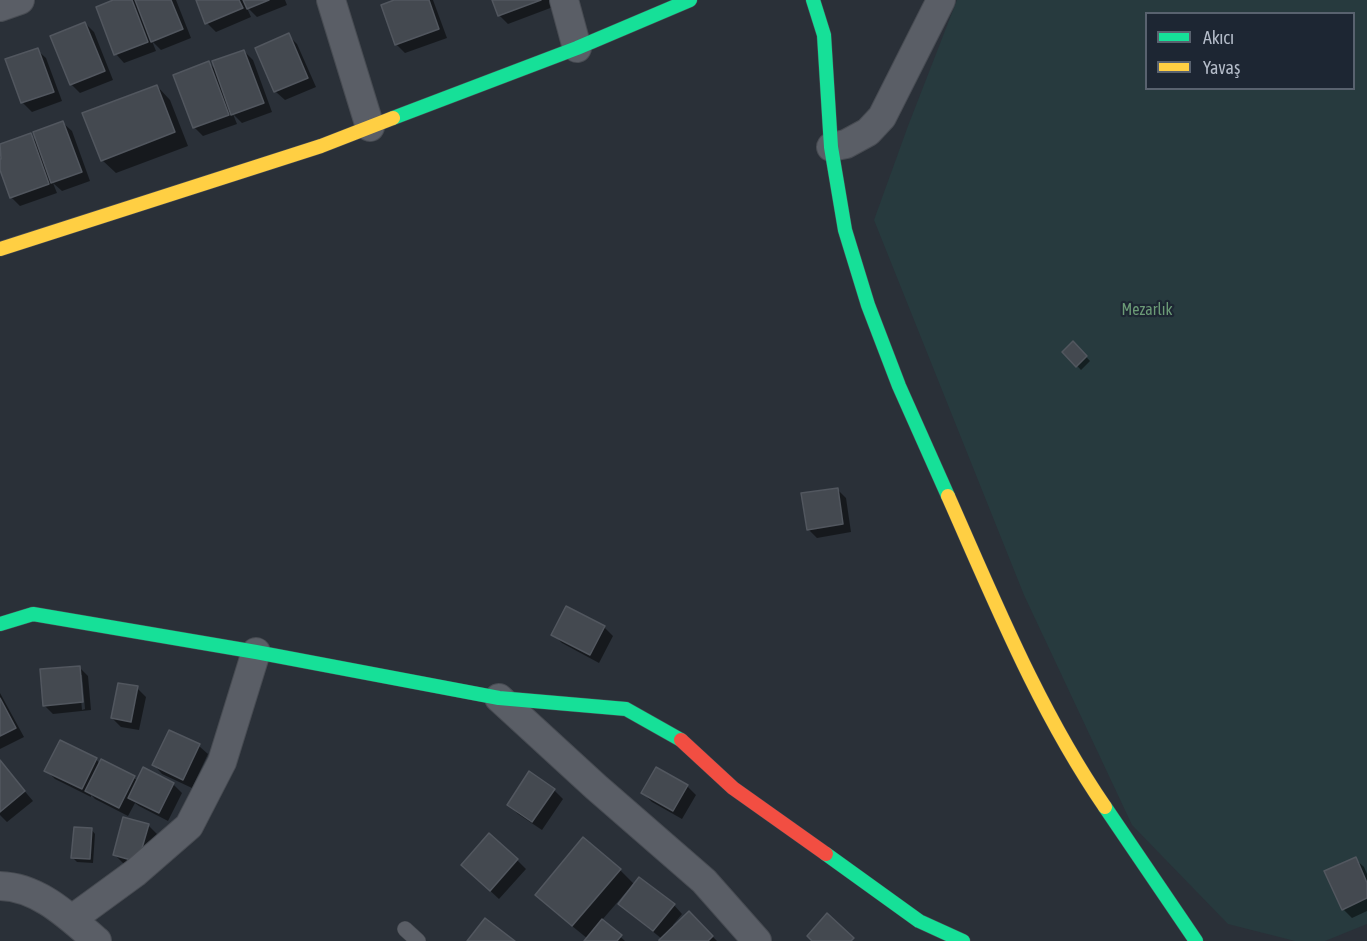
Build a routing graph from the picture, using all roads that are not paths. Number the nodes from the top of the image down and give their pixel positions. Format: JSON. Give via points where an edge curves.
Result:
{"nodes":[{"id":1,"x":331,"y":0,"type":"edge"},
{"id":2,"x":564,"y":0,"type":"edge"},
{"id":3,"x":690,"y":0,"type":"edge"},
{"id":4,"x":813,"y":0,"type":"edge"},
{"id":5,"x":941,"y":0,"type":"edge"},
{"id":6,"x":577,"y":48,"type":"junction"},
{"id":7,"x":370,"y":128,"type":"junction"},
{"id":8,"x":831,"y":147,"type":"junction"},
{"id":9,"x":0,"y":249,"type":"edge"},
{"id":10,"x":0,"y":624,"type":"edge"},
{"id":11,"x":256,"y":652,"type":"junction"},
{"id":12,"x":499,"y":698,"type":"junction"},
{"id":13,"x":0,"y":886,"type":"edge"},
{"id":14,"x":72,"y":919,"type":"junction"},
{"id":15,"x":405,"y":929,"type":"dead end"},
{"id":16,"x":97,"y":941,"type":"edge"},
{"id":17,"x":418,"y":941,"type":"edge"},
{"id":18,"x":757,"y":941,"type":"edge"},
{"id":19,"x":963,"y":941,"type":"edge"},
{"id":20,"x":1196,"y":941,"type":"edge"}],
"edges":[{"from":1,"to":7,"type":"street"},
{"from":2,"to":6,"type":"street"},
{"from":3,"to":6,"type":"street"},
{"from":4,"to":8,"type":"street","via":[[824,35]]},
{"from":5,"to":8,"type":"street","via":[[882,117],[868,132]]},
{"from":6,"to":7,"type":"street"},
{"from":7,"to":9,"type":"street"},
{"from":8,"to":20,"type":"street","via":[[845,230],[868,305],[899,386],[1015,647],[1085,778]]},
{"from":10,"to":11,"type":"street","via":[[33,614]]},
{"from":11,"to":12,"type":"street"},
{"from":11,"to":14,"type":"street","via":[[222,762],[189,826],[135,873]]},
{"from":12,"to":18,"type":"street","via":[[704,881]]},
{"from":12,"to":19,"type":"street","via":[[626,709],[680,739],[733,788],[919,921]]},
{"from":13,"to":14,"type":"street","via":[[29,892]]},
{"from":14,"to":16,"type":"street"},
{"from":15,"to":17,"type":"lane"}]}
